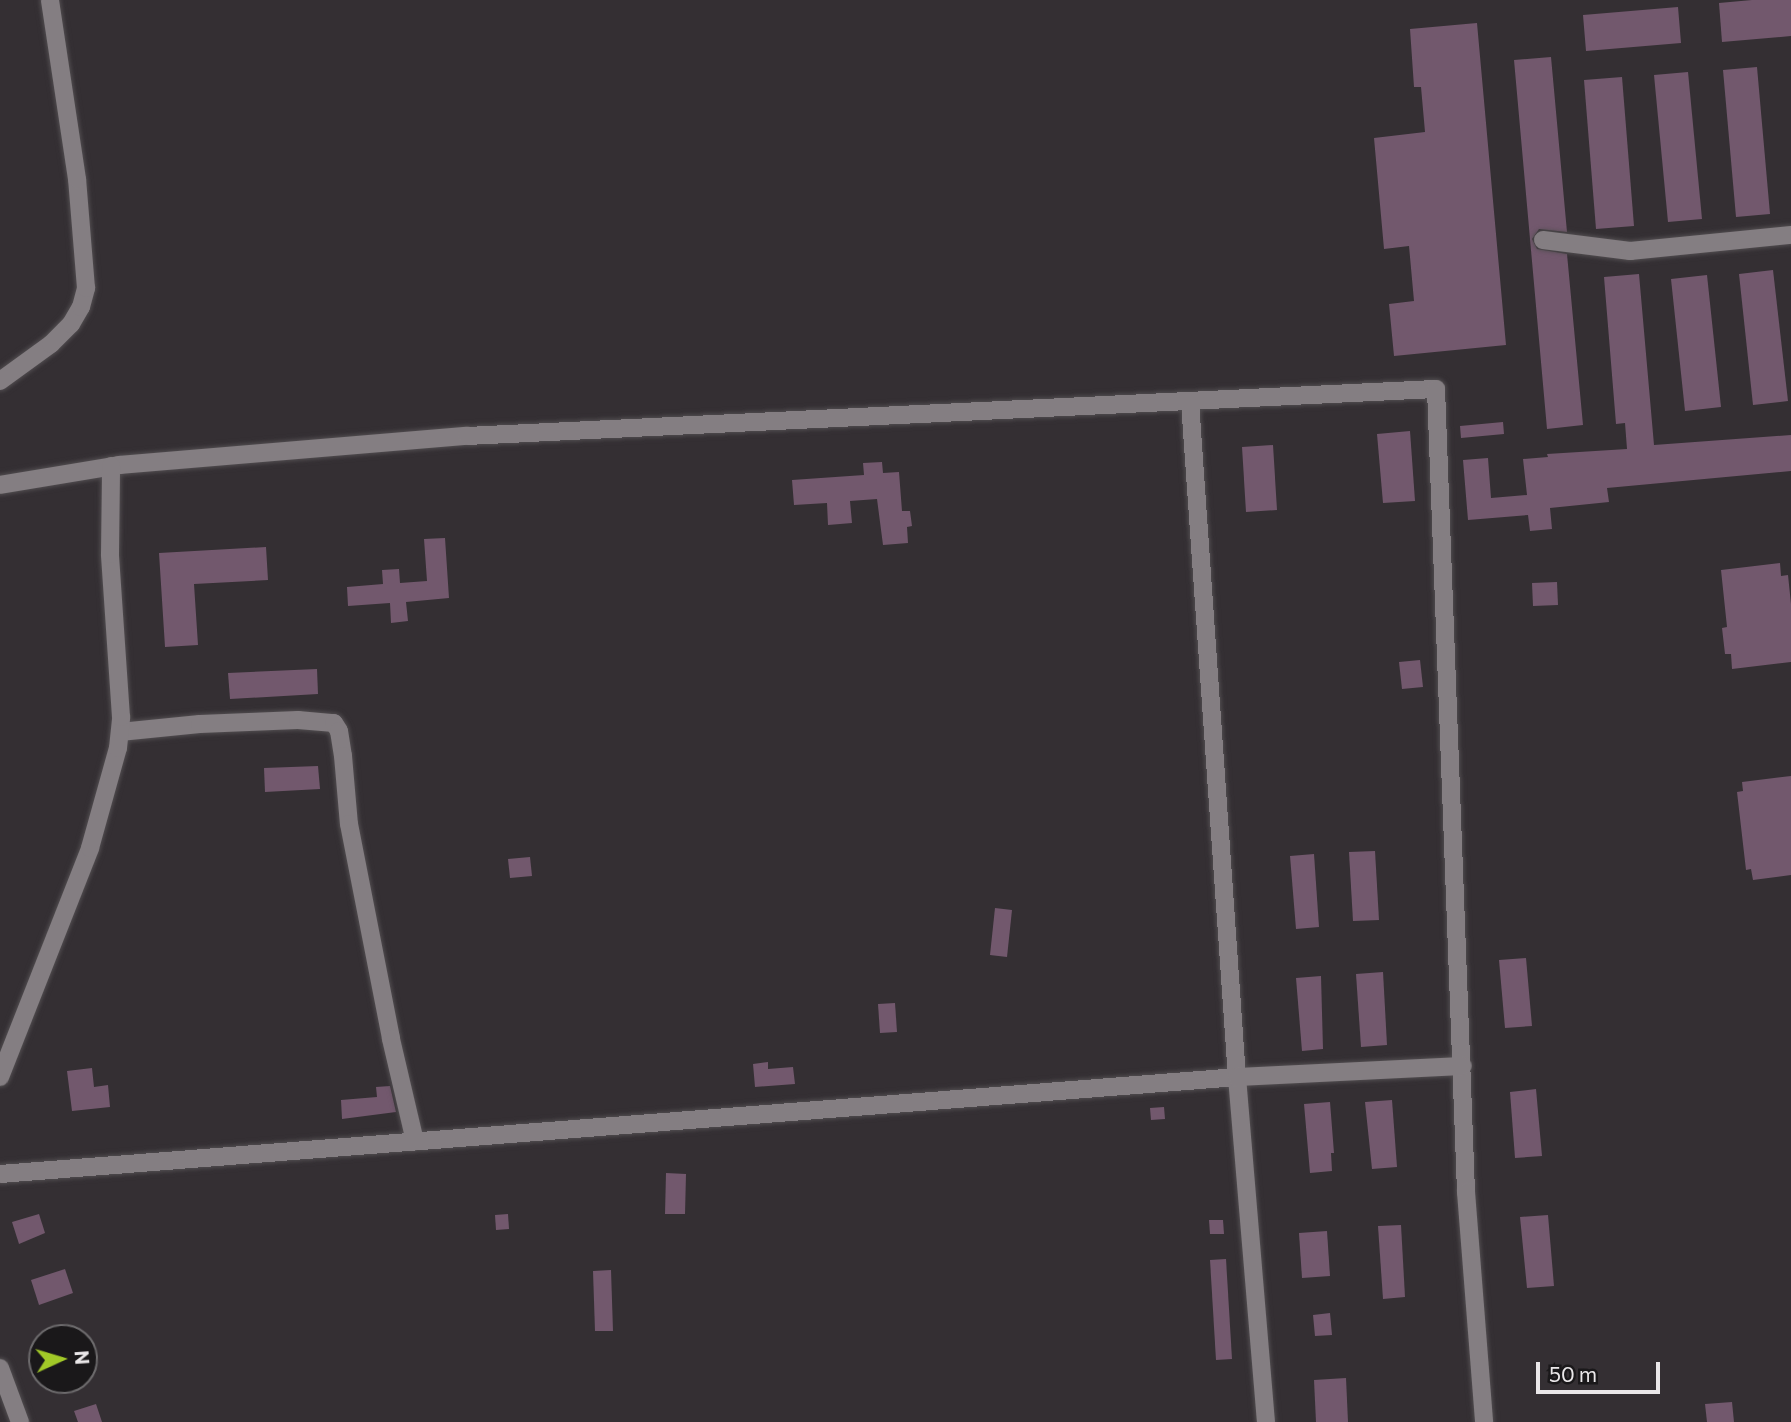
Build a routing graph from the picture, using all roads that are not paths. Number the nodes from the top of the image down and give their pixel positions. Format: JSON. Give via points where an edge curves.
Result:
{"nodes":[{"id":1,"x":50,"y":0,"type":"edge"},
{"id":2,"x":1791,"y":235,"type":"edge"},
{"id":3,"x":1543,"y":240,"type":"dead end"},
{"id":4,"x":0,"y":381,"type":"edge"},
{"id":5,"x":1190,"y":402,"type":"junction"},
{"id":6,"x":111,"y":466,"type":"junction"},
{"id":7,"x":0,"y":485,"type":"edge"},
{"id":8,"x":120,"y":732,"type":"junction"},
{"id":9,"x":1463,"y":1066,"type":"junction"},
{"id":10,"x":1237,"y":1076,"type":"junction"},
{"id":11,"x":0,"y":1077,"type":"edge"},
{"id":12,"x":415,"y":1140,"type":"junction"},
{"id":13,"x":0,"y":1174,"type":"edge"},
{"id":14,"x":0,"y":1368,"type":"edge"},
{"id":15,"x":20,"y":1422,"type":"edge"},
{"id":16,"x":1266,"y":1422,"type":"edge"},
{"id":17,"x":1484,"y":1422,"type":"edge"}],
"edges":[{"from":1,"to":4,"type":"street","via":[[86,288],[71,324]]},
{"from":2,"to":3,"type":"street","via":[[1630,251]]},
{"from":5,"to":6,"type":"street","via":[[467,436]]},
{"from":5,"to":9,"type":"street","via":[[1436,389]]},
{"from":5,"to":10,"type":"street"},
{"from":6,"to":7,"type":"street"},
{"from":6,"to":8,"type":"street","via":[[110,554]]},
{"from":8,"to":11,"type":"street","via":[[90,848]]},
{"from":8,"to":12,"type":"street","via":[[200,724],[334,723],[344,756],[349,824]]},
{"from":9,"to":10,"type":"street"},
{"from":9,"to":17,"type":"street","via":[[1466,1192]]},
{"from":10,"to":12,"type":"street"},
{"from":10,"to":16,"type":"street"},
{"from":12,"to":13,"type":"street"},
{"from":14,"to":15,"type":"street"}]}
